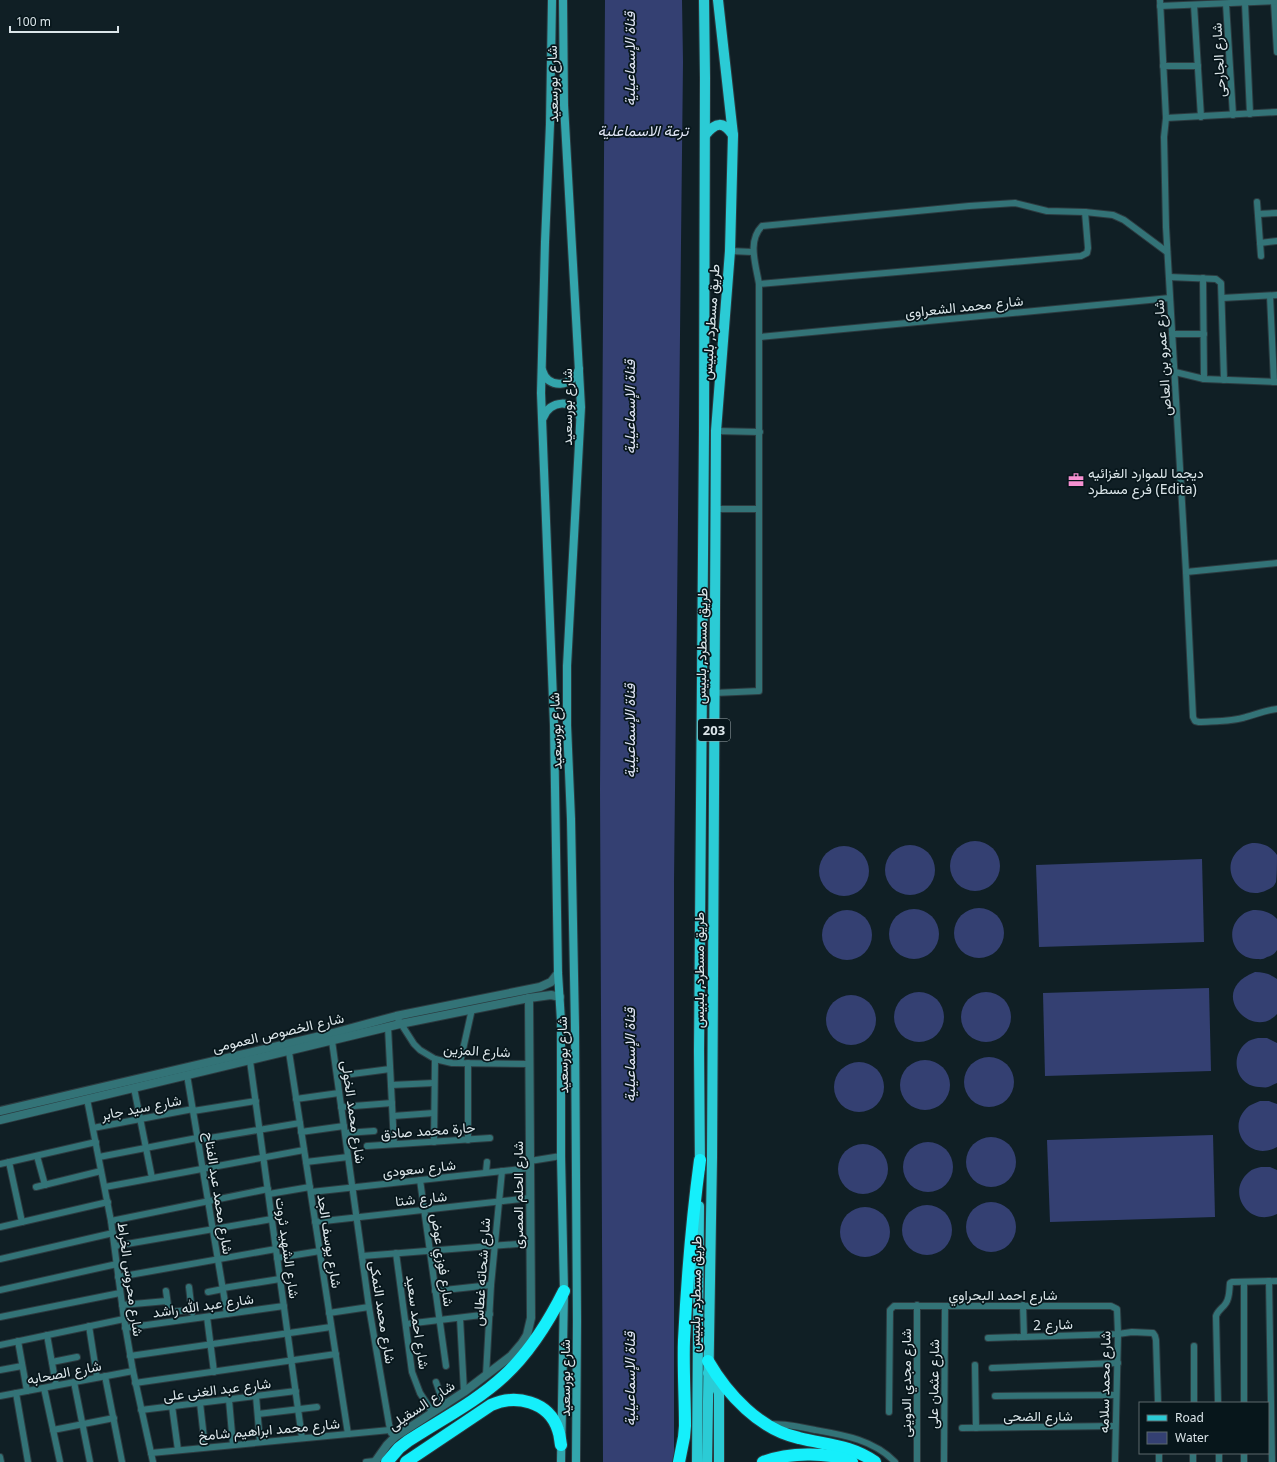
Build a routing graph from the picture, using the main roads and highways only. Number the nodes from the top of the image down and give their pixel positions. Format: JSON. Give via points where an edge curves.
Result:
{"nodes":[{"id":1,"x":552,"y":0,"type":"edge"},
{"id":2,"x":563,"y":0,"type":"edge"},
{"id":3,"x":704,"y":0,"type":"edge"},
{"id":4,"x":718,"y":0,"type":"edge"},
{"id":5,"x":705,"y":134,"type":"junction"},
{"id":6,"x":733,"y":135,"type":"junction"},
{"id":7,"x":542,"y":368,"type":"junction"},
{"id":8,"x":579,"y":368,"type":"junction"},
{"id":9,"x":543,"y":419,"type":"junction"},
{"id":10,"x":580,"y":420,"type":"junction"},
{"id":11,"x":700,"y":1160,"type":"junction"},
{"id":12,"x":564,"y":1291,"type":"junction"},
{"id":13,"x":708,"y":1361,"type":"junction"},
{"id":14,"x":708,"y":1373,"type":"junction"},
{"id":15,"x":561,"y":1445,"type":"junction"},
{"id":16,"x":379,"y":1462,"type":"edge"},
{"id":17,"x":406,"y":1462,"type":"edge"},
{"id":18,"x":561,"y":1462,"type":"edge"},
{"id":19,"x":576,"y":1462,"type":"edge"},
{"id":20,"x":679,"y":1462,"type":"edge"},
{"id":21,"x":697,"y":1462,"type":"edge"},
{"id":22,"x":707,"y":1462,"type":"edge"},
{"id":23,"x":719,"y":1462,"type":"edge"},
{"id":24,"x":763,"y":1462,"type":"edge"},
{"id":25,"x":852,"y":1462,"type":"edge"},
{"id":26,"x":875,"y":1462,"type":"edge"}],
"edges":[{"from":1,"to":7,"type":"main road","name":"شارع بورسعيد"},
{"from":2,"to":8,"type":"main road","name":"شارع بورسعيد","via":[[564,105]]},
{"from":3,"to":5,"type":"main road","name":"طريق مسطرد, بلبيس","number":"203"},
{"from":4,"to":6,"type":"main road","name":"طريق مسطرد, بلبيس","number":"203"},
{"from":5,"to":6,"type":"main road","via":[[715,125],[722,124]]},
{"from":5,"to":11,"type":"main road","name":"طريق مسطرد, بلبيس","number":"203"},
{"from":6,"to":13,"type":"main road","name":"طريق مسطرد, بلبيس","number":"203","via":[[730,251],[716,431],[712,1158]]},
{"from":7,"to":8,"type":"main road","via":[[547,378],[557,384],[569,382]]},
{"from":7,"to":9,"type":"main road","name":"شارع بورسعيد"},
{"from":8,"to":10,"type":"main road","name":"شارع بورسعيد"},
{"from":9,"to":10,"type":"main road","via":[[548,409],[559,403],[571,405],[579,414]]},
{"from":9,"to":12,"type":"main road","name":"شارع بورسعيد","via":[[554,717]]},
{"from":10,"to":19,"type":"main road","name":"شارع بورسعيد","via":[[567,636],[575,1027]]},
{"from":11,"to":20,"type":"highway","via":[[694,1203],[684,1340],[685,1426]]},
{"from":11,"to":21,"type":"main road","name":"طريق مسطرد, بلبيس","number":"203"},
{"from":12,"to":15,"type":"main road","name":"شارع بورسعيد"},
{"from":12,"to":16,"type":"highway","via":[[540,1334],[503,1376]]},
{"from":13,"to":14,"type":"main road","name":"طريق مسطرد, بلبيس","number":"203"},
{"from":13,"to":26,"type":"highway","via":[[729,1392],[746,1409],[766,1423],[798,1438],[860,1452]]},
{"from":14,"to":22,"type":"main road","name":"طريق مسطرد, بلبيس","number":"203"},
{"from":14,"to":23,"type":"main road","via":[[719,1393]]},
{"from":15,"to":17,"type":"highway","via":[[558,1430],[547,1413],[530,1402],[510,1400],[490,1405]]},
{"from":15,"to":18,"type":"main road","name":"شارع بورسعيد"},
{"from":24,"to":25,"type":"highway","via":[[802,1454],[844,1458]]}]}
